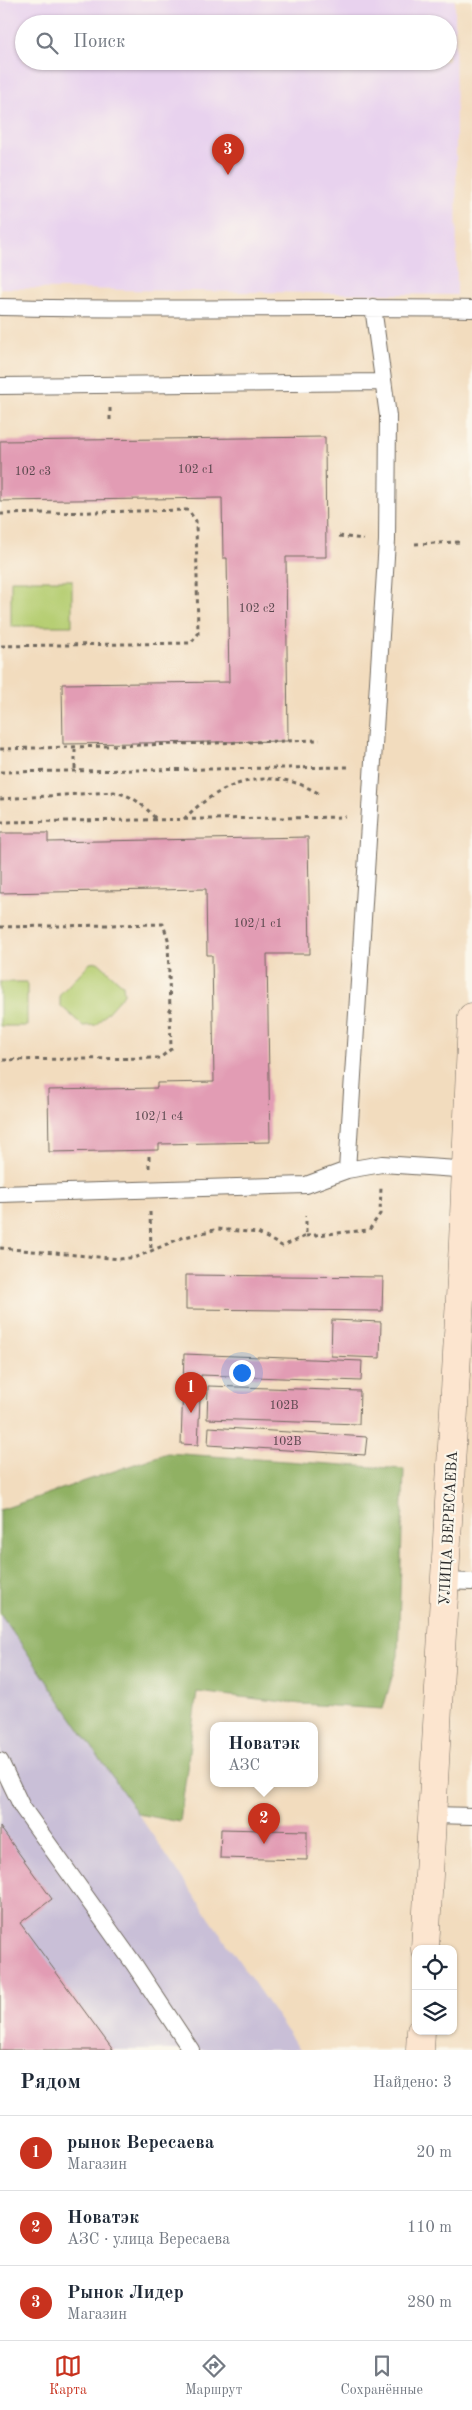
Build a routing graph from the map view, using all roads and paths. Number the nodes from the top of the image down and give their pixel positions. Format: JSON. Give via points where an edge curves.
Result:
{"nodes":[{"id":1,"x":0,"y":307,"type":"edge"},
{"id":2,"x":373,"y":307,"type":"junction"},
{"id":3,"x":472,"y":308,"type":"edge"},
{"id":4,"x":383,"y":382,"type":"junction"},
{"id":5,"x":0,"y":386,"type":"edge"},
{"id":6,"x":0,"y":514,"type":"edge"},
{"id":7,"x":340,"y":536,"type":"dead end"},
{"id":8,"x":364,"y":539,"type":"dead end"},
{"id":9,"x":459,"y":542,"type":"dead end"},
{"id":10,"x":414,"y":544,"type":"dead end"},
{"id":11,"x":0,"y":646,"type":"edge"},
{"id":12,"x":320,"y":740,"type":"dead end"},
{"id":13,"x":0,"y":749,"type":"edge"},
{"id":14,"x":74,"y":749,"type":"junction"},
{"id":15,"x":373,"y":767,"type":"junction"},
{"id":16,"x":74,"y":771,"type":"junction"},
{"id":17,"x":0,"y":772,"type":"edge"},
{"id":18,"x":321,"y":794,"type":"dead end"},
{"id":19,"x":0,"y":799,"type":"edge"},
{"id":20,"x":369,"y":816,"type":"junction"},
{"id":21,"x":156,"y":819,"type":"junction"},
{"id":22,"x":184,"y":819,"type":"junction"},
{"id":23,"x":0,"y":822,"type":"edge"},
{"id":24,"x":0,"y":927,"type":"edge"},
{"id":25,"x":472,"y":1017,"type":"edge"},
{"id":26,"x":0,"y":1060,"type":"edge"},
{"id":27,"x":382,"y":1164,"type":"junction"},
{"id":28,"x":347,"y":1170,"type":"junction"},
{"id":29,"x":469,"y":1170,"type":"edge"},
{"id":30,"x":0,"y":1194,"type":"edge"},
{"id":31,"x":306,"y":1216,"type":"dead end"},
{"id":32,"x":306,"y":1236,"type":"junction"},
{"id":33,"x":468,"y":1242,"type":"edge"},
{"id":34,"x":0,"y":1248,"type":"edge"},
{"id":35,"x":445,"y":1580,"type":"junction"},
{"id":36,"x":472,"y":1582,"type":"edge"},
{"id":37,"x":0,"y":1761,"type":"edge"},
{"id":38,"x":433,"y":1815,"type":"junction"},
{"id":39,"x":472,"y":1816,"type":"edge"},
{"id":40,"x":426,"y":1945,"type":"edge"},
{"id":41,"x":421,"y":2035,"type":"edge"},
{"id":42,"x":191,"y":2050,"type":"edge"},
{"id":43,"x":420,"y":2050,"type":"edge"}],
"edges":[{"from":1,"to":2,"type":"lane","via":[[109,310]]},
{"from":2,"to":3,"type":"lane"},
{"from":2,"to":4,"type":"lane"},
{"from":4,"to":5,"type":"lane"},
{"from":4,"to":15,"type":"lane","via":[[388,416],[387,541]]},
{"from":6,"to":11,"type":"path","via":[[188,510],[196,521],[198,634],[191,643]]},
{"from":7,"to":8,"type":"path"},
{"from":9,"to":10,"type":"path"},
{"from":12,"to":14,"type":"path"},
{"from":13,"to":14,"type":"path"},
{"from":14,"to":16,"type":"path"},
{"from":15,"to":16,"type":"path"},
{"from":15,"to":20,"type":"lane"},
{"from":16,"to":17,"type":"path"},
{"from":18,"to":22,"type":"path","via":[[296,782],[258,778],[219,791]]},
{"from":19,"to":21,"type":"path","via":[[114,792],[141,802]]},
{"from":20,"to":22,"type":"path"},
{"from":20,"to":28,"type":"lane"},
{"from":21,"to":22,"type":"path"},
{"from":21,"to":23,"type":"path"},
{"from":24,"to":26,"type":"path","via":[[163,924],[168,939],[171,1049],[160,1058]]},
{"from":25,"to":29,"type":"main road","name":"УЛИЦА ВЕРЕСАЕВА"},
{"from":27,"to":28,"type":"lane"},
{"from":27,"to":29,"type":"lane"},
{"from":27,"to":32,"type":"path","via":[[380,1214],[369,1230]]},
{"from":28,"to":30,"type":"lane","via":[[306,1185]]},
{"from":29,"to":33,"type":"main road","name":"УЛИЦА ВЕРЕСАЕВА"},
{"from":31,"to":32,"type":"path"},
{"from":32,"to":34,"type":"path","via":[[282,1246],[258,1233],[218,1229],[181,1238],[137,1257],[120,1259]]},
{"from":33,"to":35,"type":"main road","name":"УЛИЦА ВЕРЕСАЕВА"},
{"from":35,"to":36,"type":"lane"},
{"from":35,"to":38,"type":"main road","name":"УЛИЦА ВЕРЕСАЕВА"},
{"from":37,"to":42,"type":"lane","via":[[22,1807]]},
{"from":38,"to":39,"type":"lane"},
{"from":38,"to":40,"type":"main road","name":"УЛИЦА ВЕРЕСАЕВА"},
{"from":41,"to":43,"type":"main road"}]}
